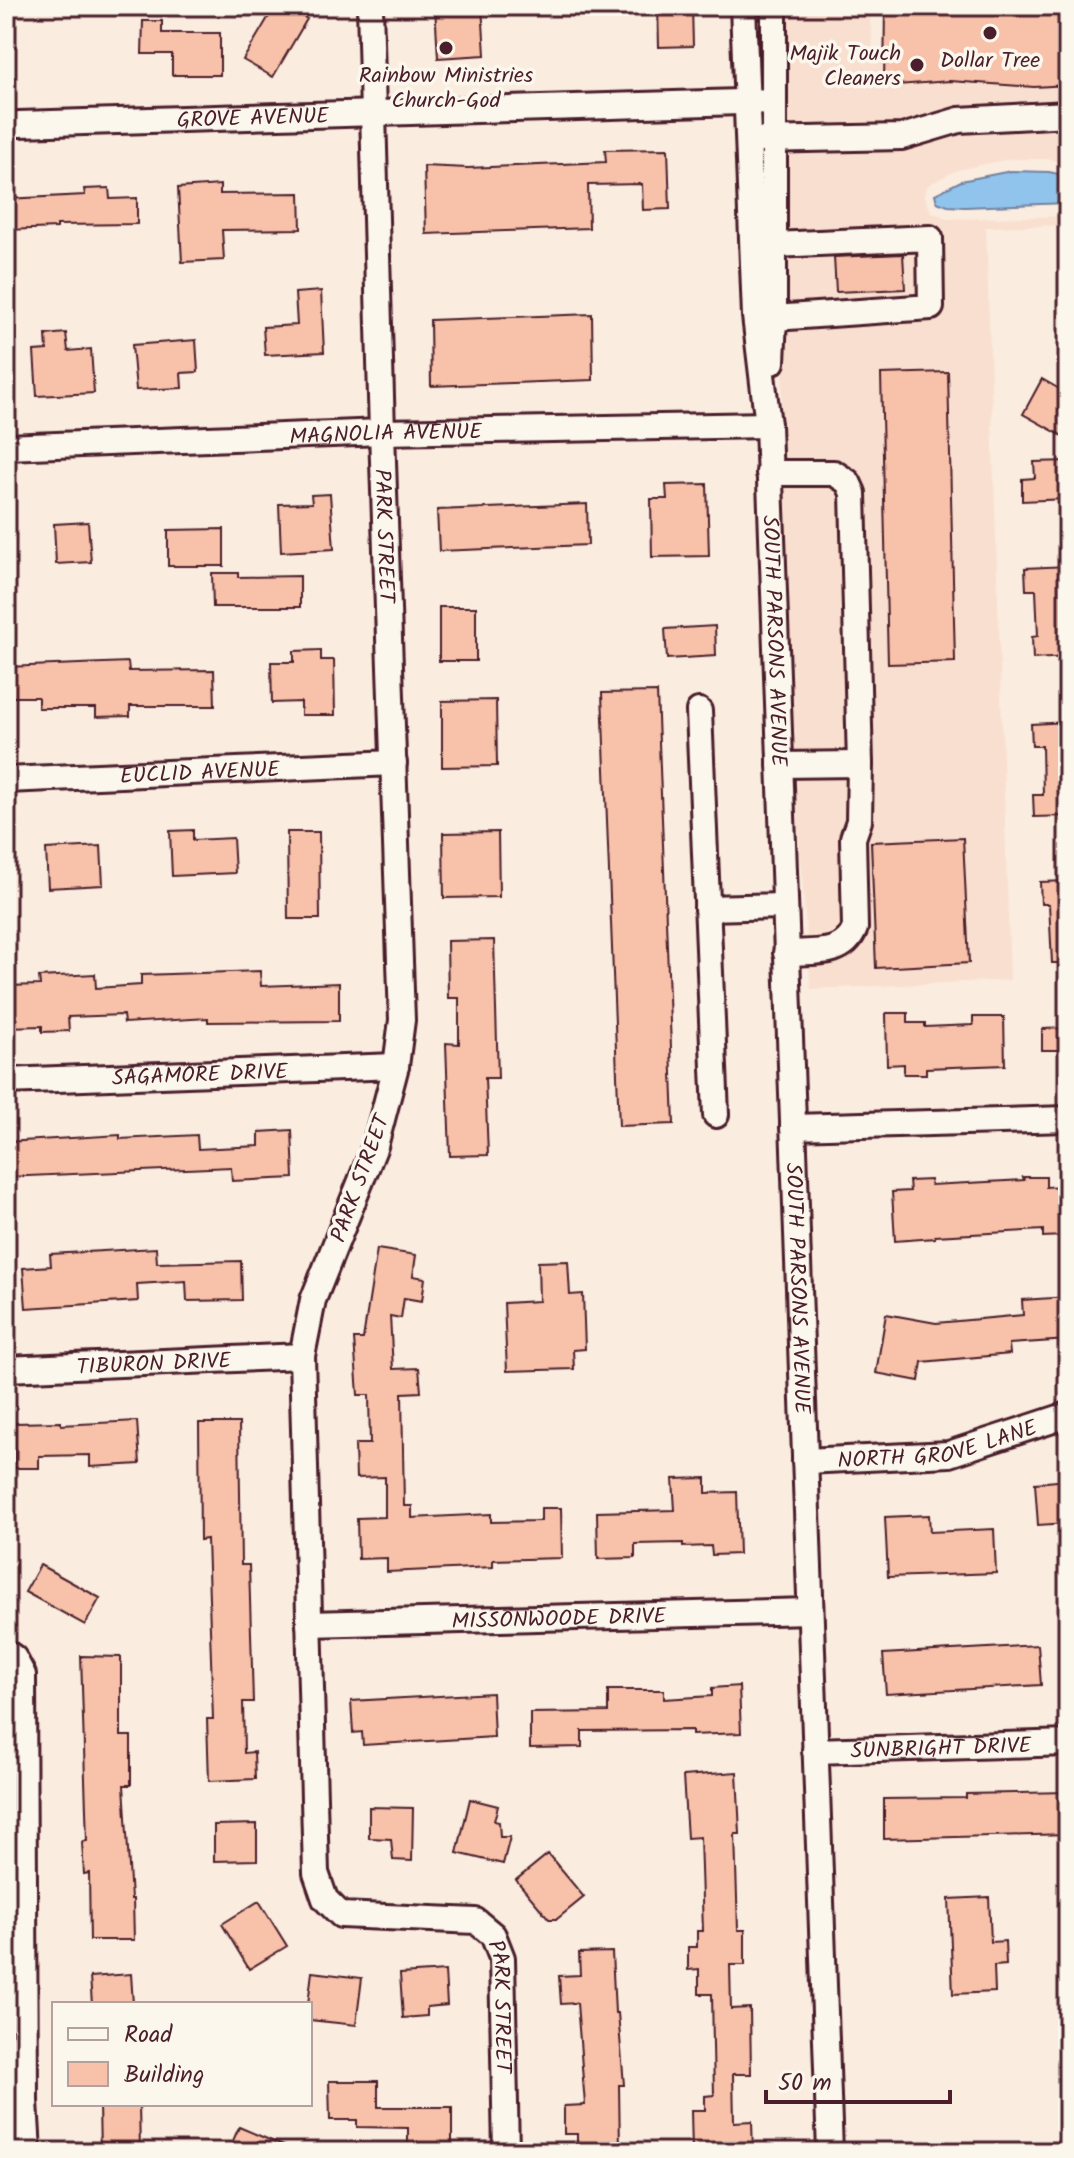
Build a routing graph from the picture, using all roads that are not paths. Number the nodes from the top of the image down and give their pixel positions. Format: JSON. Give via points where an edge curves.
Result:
{"nodes":[{"id":1,"x":370,"y":6,"type":"edge"},
{"id":2,"x":743,"y":6,"type":"edge"},
{"id":3,"x":774,"y":6,"type":"edge"},
{"id":4,"x":747,"y":101,"type":"junction"},
{"id":5,"x":774,"y":101,"type":"junction"},
{"id":6,"x":372,"y":112,"type":"junction"},
{"id":7,"x":1068,"y":114,"type":"edge"},
{"id":8,"x":19,"y":124,"type":"dead end"},
{"id":9,"x":774,"y":139,"type":"junction"},
{"id":10,"x":749,"y":140,"type":"junction"},
{"id":11,"x":774,"y":245,"type":"junction"},
{"id":12,"x":774,"y":318,"type":"junction"},
{"id":13,"x":768,"y":425,"type":"junction"},
{"id":14,"x":382,"y":432,"type":"junction"},
{"id":15,"x":6,"y":447,"type":"edge"},
{"id":16,"x":769,"y":473,"type":"junction"},
{"id":17,"x":699,"y":711,"type":"dead end"},
{"id":18,"x":394,"y":763,"type":"junction"},
{"id":19,"x":860,"y":764,"type":"junction"},
{"id":20,"x":780,"y":765,"type":"junction"},
{"id":21,"x":6,"y":780,"type":"edge"},
{"id":22,"x":785,"y":906,"type":"junction"},
{"id":23,"x":707,"y":908,"type":"junction"},
{"id":24,"x":786,"y":953,"type":"junction"},
{"id":25,"x":396,"y":1066,"type":"junction"},
{"id":26,"x":6,"y":1081,"type":"edge"},
{"id":27,"x":716,"y":1115,"type":"dead end"},
{"id":28,"x":1068,"y":1119,"type":"edge"},
{"id":29,"x":793,"y":1127,"type":"junction"},
{"id":30,"x":302,"y":1356,"type":"junction"},
{"id":31,"x":6,"y":1369,"type":"edge"},
{"id":32,"x":1068,"y":1415,"type":"edge"},
{"id":33,"x":805,"y":1461,"type":"junction"},
{"id":34,"x":810,"y":1611,"type":"junction"},
{"id":35,"x":309,"y":1624,"type":"junction"},
{"id":36,"x":6,"y":1652,"type":"edge"},
{"id":37,"x":1068,"y":1743,"type":"edge"},
{"id":38,"x":815,"y":1751,"type":"junction"},
{"id":39,"x":16,"y":2102,"type":"edge"},
{"id":40,"x":28,"y":2152,"type":"edge"},
{"id":41,"x":506,"y":2152,"type":"edge"},
{"id":42,"x":830,"y":2152,"type":"edge"}],
"edges":[{"from":1,"to":6,"type":"street","name":"PARK STREET"},
{"from":2,"to":4,"type":"street","name":"SOUTH PARSONS AVENUE"},
{"from":3,"to":5,"type":"street","name":"SOUTH PARSONS AVENUE"},
{"from":4,"to":5,"type":"street","name":"GROVE AVENUE"},
{"from":4,"to":6,"type":"street","name":"GROVE AVENUE"},
{"from":4,"to":10,"type":"street","name":"SOUTH PARSONS AVENUE"},
{"from":5,"to":9,"type":"street","name":"SOUTH PARSONS AVENUE"},
{"from":6,"to":8,"type":"street","name":"GROVE AVENUE"},
{"from":6,"to":14,"type":"street","name":"PARK STREET"},
{"from":7,"to":9,"type":"street","via":[[959,120],[902,137]]},
{"from":9,"to":10,"type":"street"},
{"from":9,"to":11,"type":"street","name":"SOUTH PARSONS AVENUE"},
{"from":10,"to":13,"type":"street","name":"SOUTH PARSONS AVENUE","via":[[755,316]]},
{"from":11,"to":12,"type":"street","name":"SOUTH PARSONS AVENUE"},
{"from":11,"to":12,"type":"street","via":[[930,238],[931,307]]},
{"from":12,"to":13,"type":"street","name":"SOUTH PARSONS AVENUE"},
{"from":13,"to":14,"type":"street","name":"MAGNOLIA AVENUE"},
{"from":13,"to":16,"type":"street","name":"SOUTH PARSONS AVENUE"},
{"from":14,"to":15,"type":"street","name":"MAGNOLIA AVENUE"},
{"from":14,"to":18,"type":"street","name":"PARK STREET"},
{"from":16,"to":19,"type":"street","via":[[834,473],[853,493]]},
{"from":16,"to":20,"type":"street","name":"SOUTH PARSONS AVENUE"},
{"from":17,"to":23,"type":"street"},
{"from":18,"to":21,"type":"street","name":"EUCLID AVENUE"},
{"from":18,"to":25,"type":"street","name":"PARK STREET","via":[[402,1020]]},
{"from":19,"to":20,"type":"street"},
{"from":19,"to":24,"type":"street","via":[[859,821],[853,838],[855,928],[838,949]]},
{"from":20,"to":22,"type":"street","name":"SOUTH PARSONS AVENUE"},
{"from":22,"to":23,"type":"street"},
{"from":22,"to":24,"type":"street","name":"SOUTH PARSONS AVENUE"},
{"from":23,"to":27,"type":"street"},
{"from":24,"to":29,"type":"street","name":"SOUTH PARSONS AVENUE"},
{"from":25,"to":26,"type":"street","name":"SAGAMORE DRIVE"},
{"from":25,"to":30,"type":"street","name":"PARK STREET","via":[[375,1146],[313,1300]]},
{"from":28,"to":29,"type":"street"},
{"from":29,"to":33,"type":"street","name":"SOUTH PARSONS AVENUE"},
{"from":30,"to":31,"type":"street","name":"TIBURON DRIVE"},
{"from":30,"to":35,"type":"street","name":"PARK STREET"},
{"from":32,"to":33,"type":"street","name":"NORTH GROVE LANE","via":[[949,1454]]},
{"from":33,"to":34,"type":"street","name":"SOUTH PARSONS AVENUE"},
{"from":34,"to":35,"type":"street","name":"MISSONWOODE DRIVE"},
{"from":34,"to":38,"type":"street","name":"SOUTH PARSONS AVENUE"},
{"from":35,"to":41,"type":"street","name":"PARK STREET","via":[[316,1873],[325,1899],[341,1915],[476,1921],[493,1935],[502,1958]]},
{"from":36,"to":39,"type":"street","via":[[23,1675]]},
{"from":37,"to":38,"type":"street","name":"SUNBRIGHT DRIVE"},
{"from":38,"to":42,"type":"street","name":"SOUTH PARSONS AVENUE"},
{"from":39,"to":40,"type":"street"}]}
